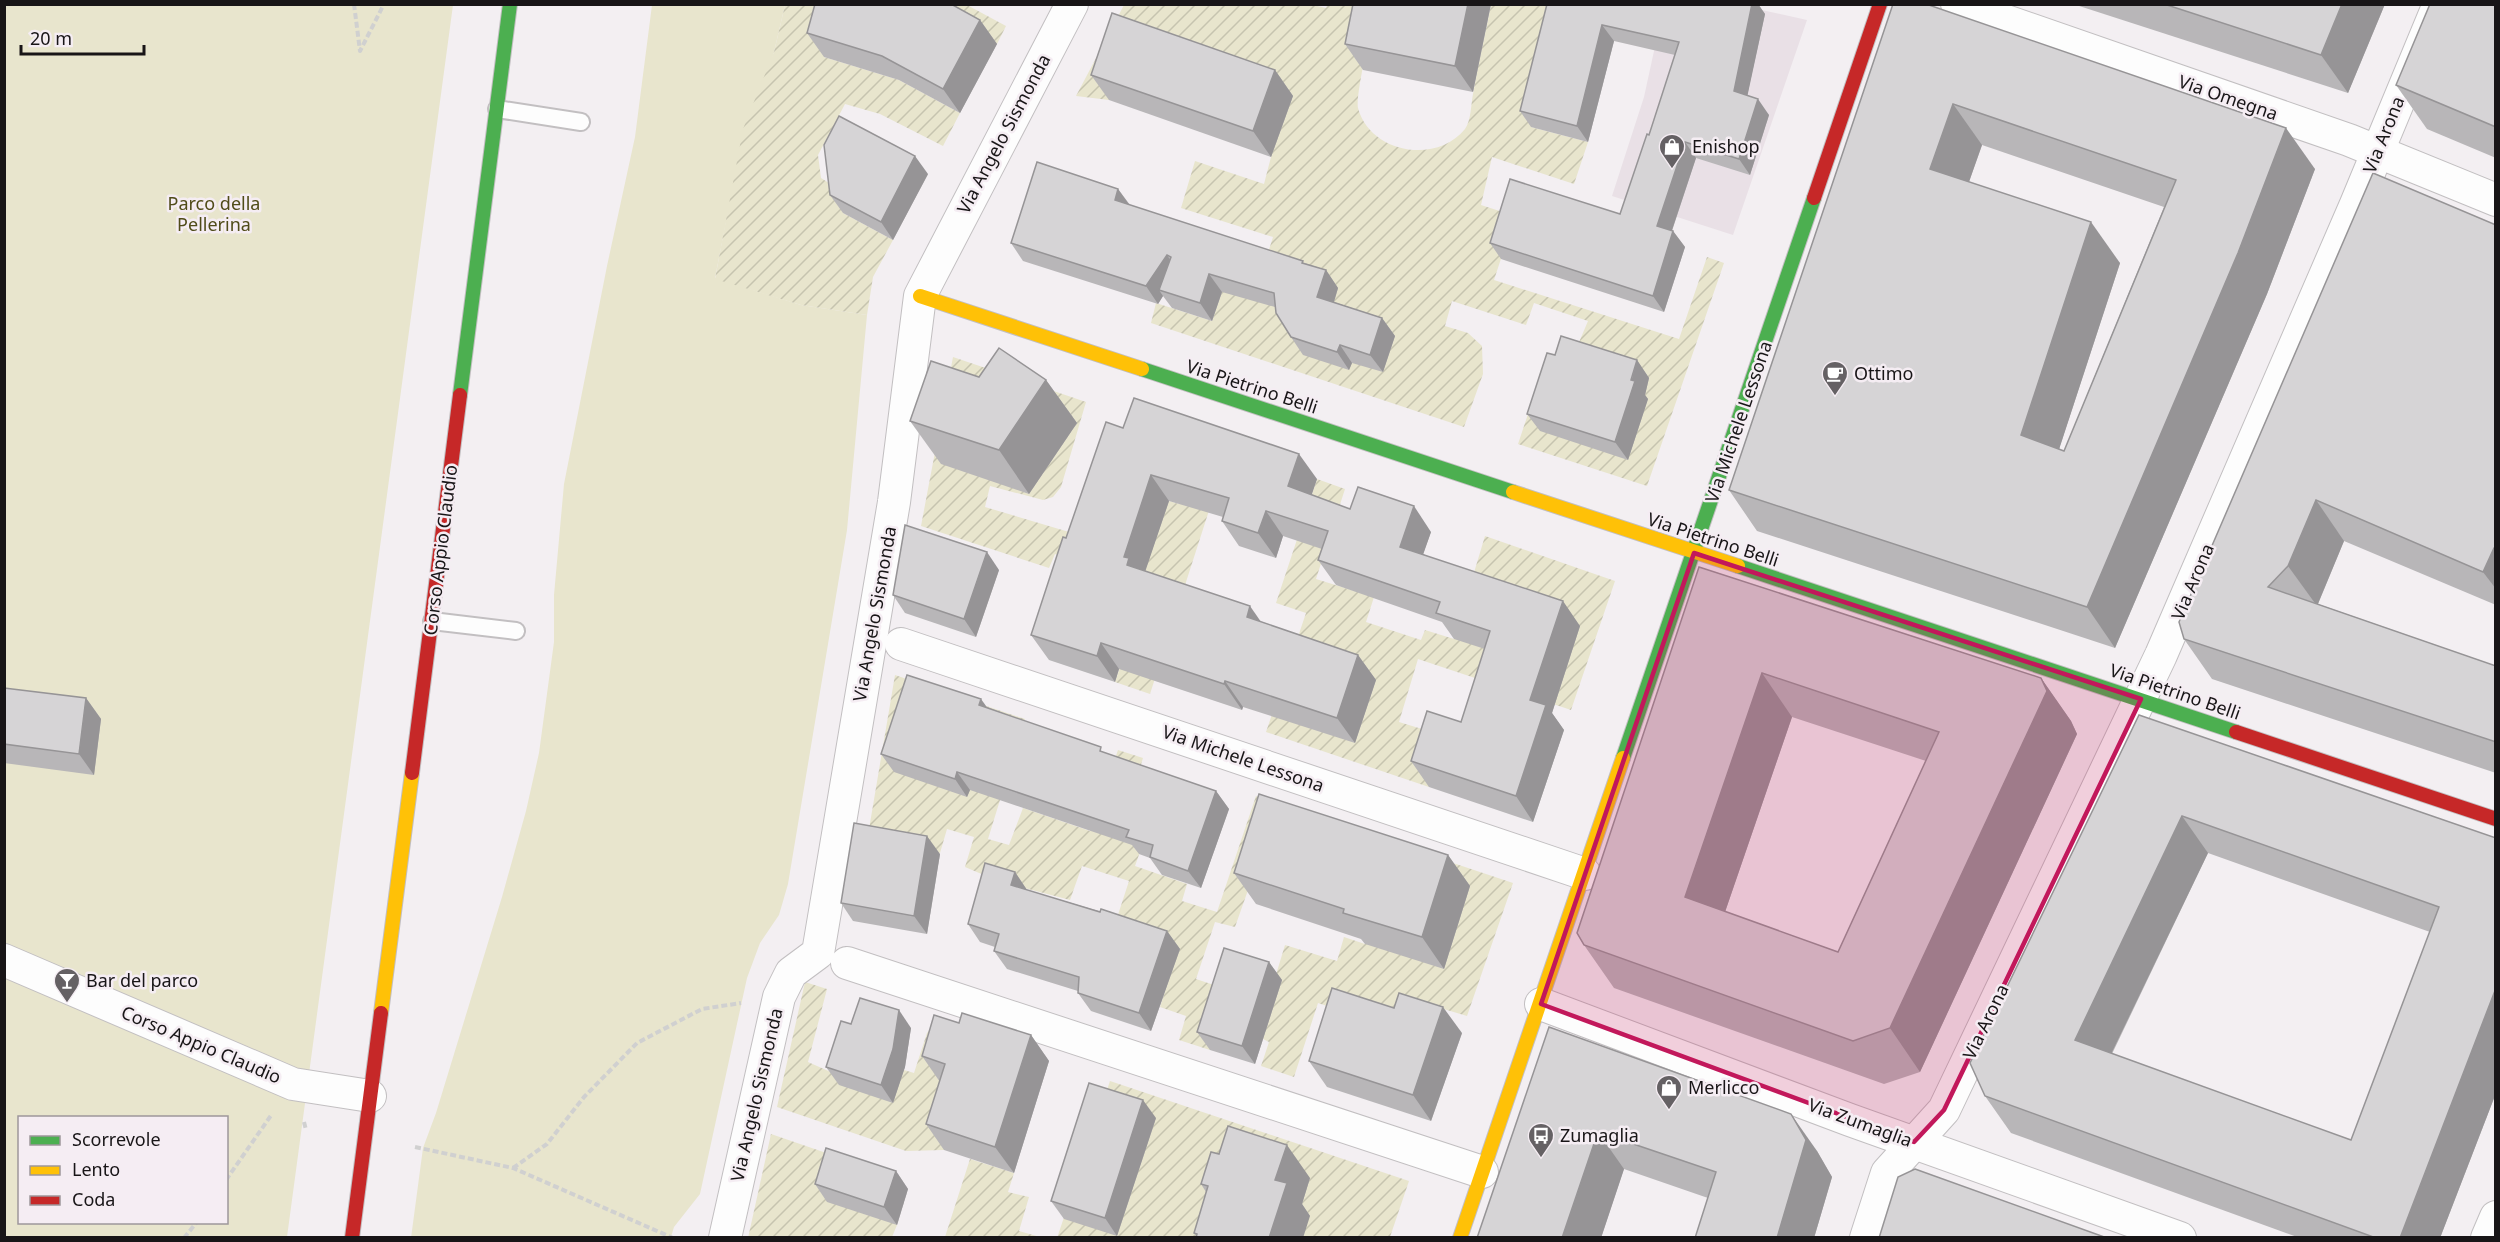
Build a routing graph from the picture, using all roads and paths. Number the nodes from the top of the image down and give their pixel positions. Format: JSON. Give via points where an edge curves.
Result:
{"nodes":[{"id":1,"x":354,"y":4,"type":"edge"},
{"id":2,"x":384,"y":4,"type":"edge"},
{"id":3,"x":510,"y":4,"type":"edge"},
{"id":4,"x":1072,"y":4,"type":"edge"},
{"id":5,"x":1880,"y":4,"type":"edge"},
{"id":6,"x":1957,"y":4,"type":"edge"},
{"id":7,"x":2439,"y":4,"type":"edge"},
{"id":8,"x":496,"y":109,"type":"junction"},
{"id":9,"x":581,"y":122,"type":"dead end"},
{"id":10,"x":2378,"y":151,"type":"junction"},
{"id":11,"x":2496,"y":200,"type":"edge"},
{"id":12,"x":920,"y":296,"type":"junction"},
{"id":13,"x":1694,"y":553,"type":"junction"},
{"id":14,"x":432,"y":621,"type":"junction"},
{"id":15,"x":516,"y":631,"type":"dead end"},
{"id":16,"x":901,"y":644,"type":"dead end"},
{"id":17,"x":2141,"y":699,"type":"junction"},
{"id":18,"x":2496,"y":819,"type":"edge"},
{"id":19,"x":1585,"y":874,"type":"junction"},
{"id":20,"x":4,"y":960,"type":"edge"},
{"id":21,"x":847,"y":963,"type":"dead end"},
{"id":22,"x":779,"y":997,"type":"junction"},
{"id":23,"x":1541,"y":1004,"type":"junction"},
{"id":24,"x":293,"y":1084,"type":"junction"},
{"id":25,"x":370,"y":1096,"type":"junction"},
{"id":26,"x":1914,"y":1142,"type":"junction"},
{"id":27,"x":415,"y":1147,"type":"dead end"},
{"id":28,"x":513,"y":1168,"type":"junction"},
{"id":29,"x":1482,"y":1172,"type":"junction"},
{"id":30,"x":228,"y":1177,"type":"edge"},
{"id":31,"x":2496,"y":1216,"type":"edge"},
{"id":32,"x":195,"y":1224,"type":"edge"},
{"id":33,"x":184,"y":1238,"type":"edge"},
{"id":34,"x":352,"y":1238,"type":"edge"},
{"id":35,"x":673,"y":1238,"type":"edge"},
{"id":36,"x":725,"y":1238,"type":"edge"},
{"id":37,"x":1460,"y":1238,"type":"edge"},
{"id":38,"x":1866,"y":1238,"type":"edge"},
{"id":39,"x":2180,"y":1238,"type":"edge"},
{"id":40,"x":2487,"y":1238,"type":"edge"}],
"edges":[{"from":1,"to":2,"type":"path","via":[[360,51]]},
{"from":3,"to":8,"type":"street","name":"Corso Appio Claudio"},
{"from":4,"to":12,"type":"street","name":"Via Angelo Sismonda"},
{"from":5,"to":13,"type":"street","name":"Via Michele Lessona"},
{"from":6,"to":10,"type":"street","name":"Via Omegna"},
{"from":7,"to":10,"type":"street","name":"Via Arona"},
{"from":8,"to":9,"type":"lane"},
{"from":8,"to":14,"type":"street","name":"Corso Appio Claudio"},
{"from":10,"to":11,"type":"street","name":"Via Omegna"},
{"from":10,"to":17,"type":"street","name":"Via Arona"},
{"from":12,"to":13,"type":"street","name":"Via Pietrino Belli"},
{"from":12,"to":22,"type":"street","name":"Via Angelo Sismonda","via":[[894,502],[818,953],[791,973]]},
{"from":13,"to":17,"type":"street","name":"Via Pietrino Belli"},
{"from":13,"to":19,"type":"street","name":"Via Michele Lessona"},
{"from":14,"to":15,"type":"lane"},
{"from":14,"to":25,"type":"street","name":"Corso Appio Claudio"},
{"from":16,"to":19,"type":"street","name":"Via Michele Lessona"},
{"from":17,"to":18,"type":"street","name":"Via Pietrino Belli"},
{"from":17,"to":26,"type":"street","name":"Via Arona","via":[[1944,1110]]},
{"from":19,"to":23,"type":"street","name":"Via Michele Lessona"},
{"from":20,"to":24,"type":"street","name":"Corso Appio Claudio"},
{"from":21,"to":29,"type":"street"},
{"from":22,"to":28,"type":"path","via":[[702,1009],[637,1043],[584,1097],[547,1144]]},
{"from":22,"to":36,"type":"street","name":"Via Angelo Sismonda"},
{"from":23,"to":26,"type":"street","name":"Via Zumaglia"},
{"from":23,"to":29,"type":"street","name":"Via Michele Lessona"},
{"from":24,"to":25,"type":"street","name":"Corso Appio Claudio"},
{"from":24,"to":30,"type":"path"},
{"from":25,"to":34,"type":"street","name":"Corso Appio Claudio"},
{"from":26,"to":38,"type":"street","name":"Via Arona","via":[[1887,1173]]},
{"from":26,"to":39,"type":"street","name":"Via Zumaglia"},
{"from":27,"to":28,"type":"path"},
{"from":28,"to":35,"type":"path"},
{"from":29,"to":37,"type":"street","name":"Via Michele Lessona"},
{"from":31,"to":40,"type":"street"},
{"from":32,"to":33,"type":"path"}]}
